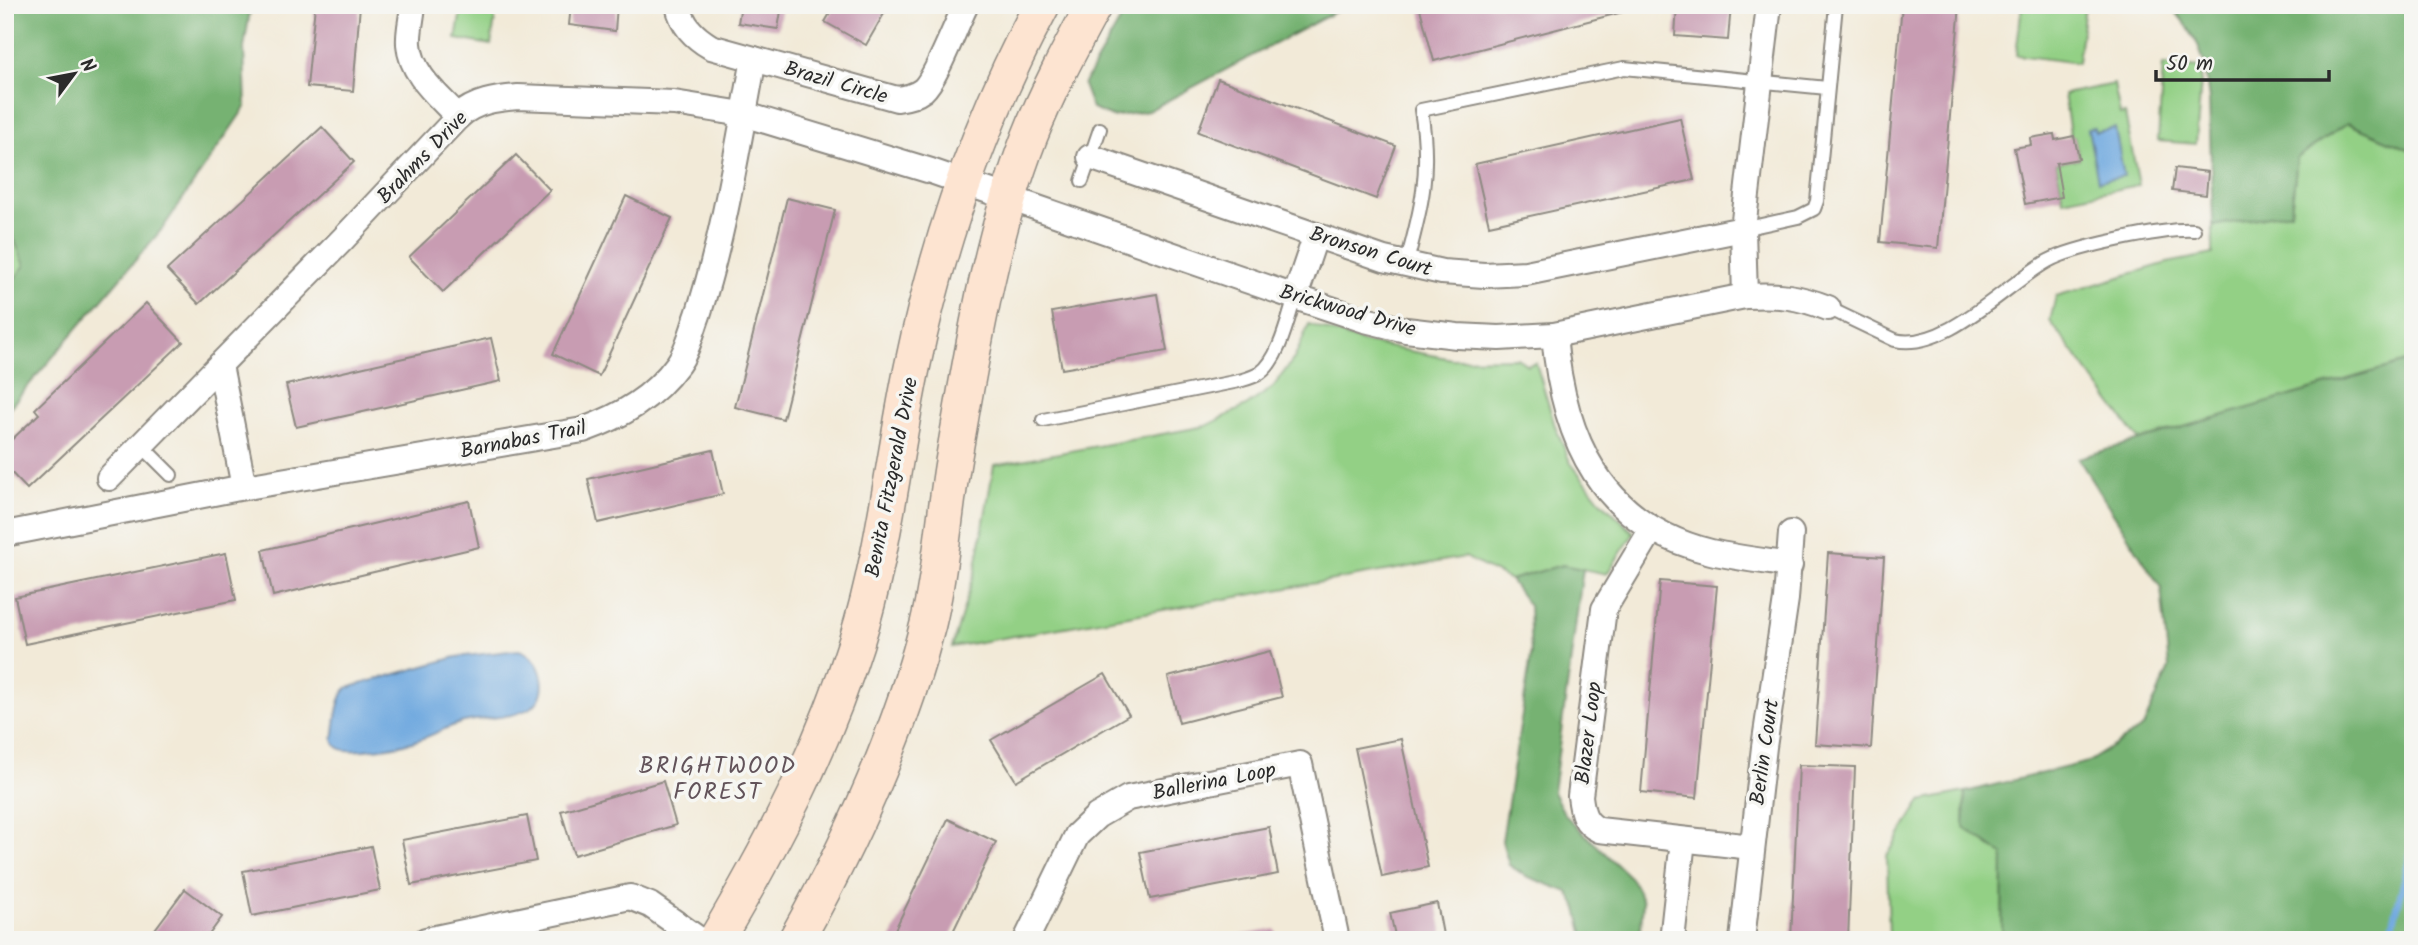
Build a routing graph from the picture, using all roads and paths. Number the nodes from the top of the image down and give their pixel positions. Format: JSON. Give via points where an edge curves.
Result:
{"nodes":[{"id":1,"x":414,"y":5,"type":"edge"},
{"id":2,"x":678,"y":5,"type":"edge"},
{"id":3,"x":965,"y":5,"type":"edge"},
{"id":4,"x":1042,"y":5,"type":"edge"},
{"id":5,"x":1094,"y":5,"type":"edge"},
{"id":6,"x":1769,"y":5,"type":"edge"},
{"id":7,"x":1836,"y":5,"type":"edge"},
{"id":8,"x":754,"y":59,"type":"junction"},
{"id":9,"x":1760,"y":82,"type":"junction"},
{"id":10,"x":1827,"y":88,"type":"junction"},
{"id":11,"x":743,"y":114,"type":"junction"},
{"id":12,"x":458,"y":117,"type":"junction"},
{"id":13,"x":1100,"y":129,"type":"dead end"},
{"id":14,"x":1090,"y":157,"type":"junction"},
{"id":15,"x":1083,"y":181,"type":"dead end"},
{"id":16,"x":963,"y":182,"type":"junction"},
{"id":17,"x":1009,"y":197,"type":"junction"},
{"id":18,"x":1743,"y":229,"type":"junction"},
{"id":19,"x":2194,"y":230,"type":"dead end"},
{"id":20,"x":1316,"y":235,"type":"junction"},
{"id":21,"x":1406,"y":265,"type":"junction"},
{"id":22,"x":1745,"y":296,"type":"junction"},
{"id":23,"x":1295,"y":297,"type":"junction"},
{"id":24,"x":1828,"y":308,"type":"joint"},
{"id":25,"x":1554,"y":335,"type":"junction"},
{"id":26,"x":219,"y":365,"type":"junction"},
{"id":27,"x":1043,"y":421,"type":"dead end"},
{"id":28,"x":141,"y":445,"type":"junction"},
{"id":29,"x":171,"y":475,"type":"dead end"},
{"id":30,"x":109,"y":478,"type":"dead end"},
{"id":31,"x":244,"y":487,"type":"junction"},
{"id":32,"x":1652,"y":529,"type":"junction"},
{"id":33,"x":1791,"y":533,"type":"dead end"},
{"id":34,"x":5,"y":534,"type":"edge"},
{"id":35,"x":1790,"y":565,"type":"junction"},
{"id":36,"x":1683,"y":839,"type":"junction"},
{"id":37,"x":1752,"y":847,"type":"junction"},
{"id":38,"x":426,"y":940,"type":"edge"},
{"id":39,"x":700,"y":940,"type":"edge"},
{"id":40,"x":716,"y":940,"type":"edge"},
{"id":41,"x":796,"y":940,"type":"edge"},
{"id":42,"x":1026,"y":940,"type":"edge"},
{"id":43,"x":1337,"y":940,"type":"edge"},
{"id":44,"x":1672,"y":940,"type":"edge"},
{"id":45,"x":1742,"y":940,"type":"edge"}],
"edges":[{"from":1,"to":12,"type":"street","via":[[409,37],[413,61],[422,78]]},
{"from":2,"to":8,"type":"street","name":"Brazil Circle","via":[[696,38],[710,47]]},
{"from":3,"to":8,"type":"street","name":"Brazil Circle","via":[[931,80],[910,97],[897,99]]},
{"from":4,"to":16,"type":"main road","name":"Benita Fitzgerald Drive"},
{"from":5,"to":17,"type":"main road","via":[[1058,71]]},
{"from":6,"to":9,"type":"street"},
{"from":7,"to":10,"type":"lane"},
{"from":8,"to":11,"type":"street","name":"Barnabas Trail"},
{"from":9,"to":10,"type":"lane"},
{"from":9,"to":18,"type":"street"},
{"from":9,"to":21,"type":"lane","via":[[1624,68],[1421,110],[1425,189]]},
{"from":10,"to":18,"type":"lane","via":[[1814,209]]},
{"from":11,"to":12,"type":"street","name":"Brahms Drive","via":[[674,103],[518,97],[480,103]]},
{"from":11,"to":16,"type":"street","name":"Brahms Drive"},
{"from":11,"to":31,"type":"street","name":"Barnabas Trail","via":[[719,239],[685,352],[660,386],[638,405],[583,430]]},
{"from":12,"to":26,"type":"street","name":"Brahms Drive"},
{"from":13,"to":14,"type":"lane"},
{"from":14,"to":15,"type":"lane"},
{"from":14,"to":20,"type":"street","name":"Bronson Court"},
{"from":16,"to":17,"type":"street","name":"Brickwood Drive"},
{"from":16,"to":40,"type":"main road","name":"Benita Fitzgerald Drive","via":[[935,269],[912,367],[857,642],[804,777]]},
{"from":17,"to":23,"type":"street","name":"Brickwood Drive"},
{"from":17,"to":41,"type":"main road","via":[[974,344],[925,635],[890,745],[831,878]]},
{"from":18,"to":21,"type":"street","name":"Bronson Court","via":[[1526,273],[1484,275]]},
{"from":18,"to":22,"type":"street"},
{"from":19,"to":24,"type":"lane","via":[[2172,230],[2058,256],[1952,328],[1911,341],[1895,340]]},
{"from":20,"to":21,"type":"street","name":"Bronson Court"},
{"from":20,"to":23,"type":"street"},
{"from":22,"to":24,"type":"street","name":"Brickwood Drive","via":[[1802,298]]},
{"from":22,"to":25,"type":"street","name":"Brickwood Drive"},
{"from":23,"to":25,"type":"street","name":"Brickwood Drive","via":[[1406,330],[1499,338]]},
{"from":23,"to":27,"type":"lane","via":[[1270,362],[1257,374]]},
{"from":25,"to":32,"type":"street","via":[[1557,372],[1578,443],[1609,493]]},
{"from":26,"to":28,"type":"street","name":"Brahms Drive"},
{"from":26,"to":31,"type":"street"},
{"from":28,"to":29,"type":"lane"},
{"from":28,"to":30,"type":"street","name":"Brahms Drive"},
{"from":31,"to":34,"type":"street","name":"Barnabas Trail"},
{"from":32,"to":35,"type":"street","via":[[1708,551]]},
{"from":32,"to":36,"type":"street","name":"Blazer Loop","via":[[1604,609],[1580,796],[1584,818],[1599,830]]},
{"from":33,"to":35,"type":"street","name":"Berlin Court"},
{"from":35,"to":37,"type":"street","name":"Berlin Court"},
{"from":36,"to":37,"type":"street","name":"Blazer Loop"},
{"from":36,"to":44,"type":"street"},
{"from":37,"to":45,"type":"street","name":"Berlin Court"},
{"from":38,"to":39,"type":"street","via":[[630,897],[650,905]]},
{"from":42,"to":43,"type":"street","name":"Ballerina Loop","via":[[1077,835],[1112,806],[1141,795],[1300,764]]}]}
